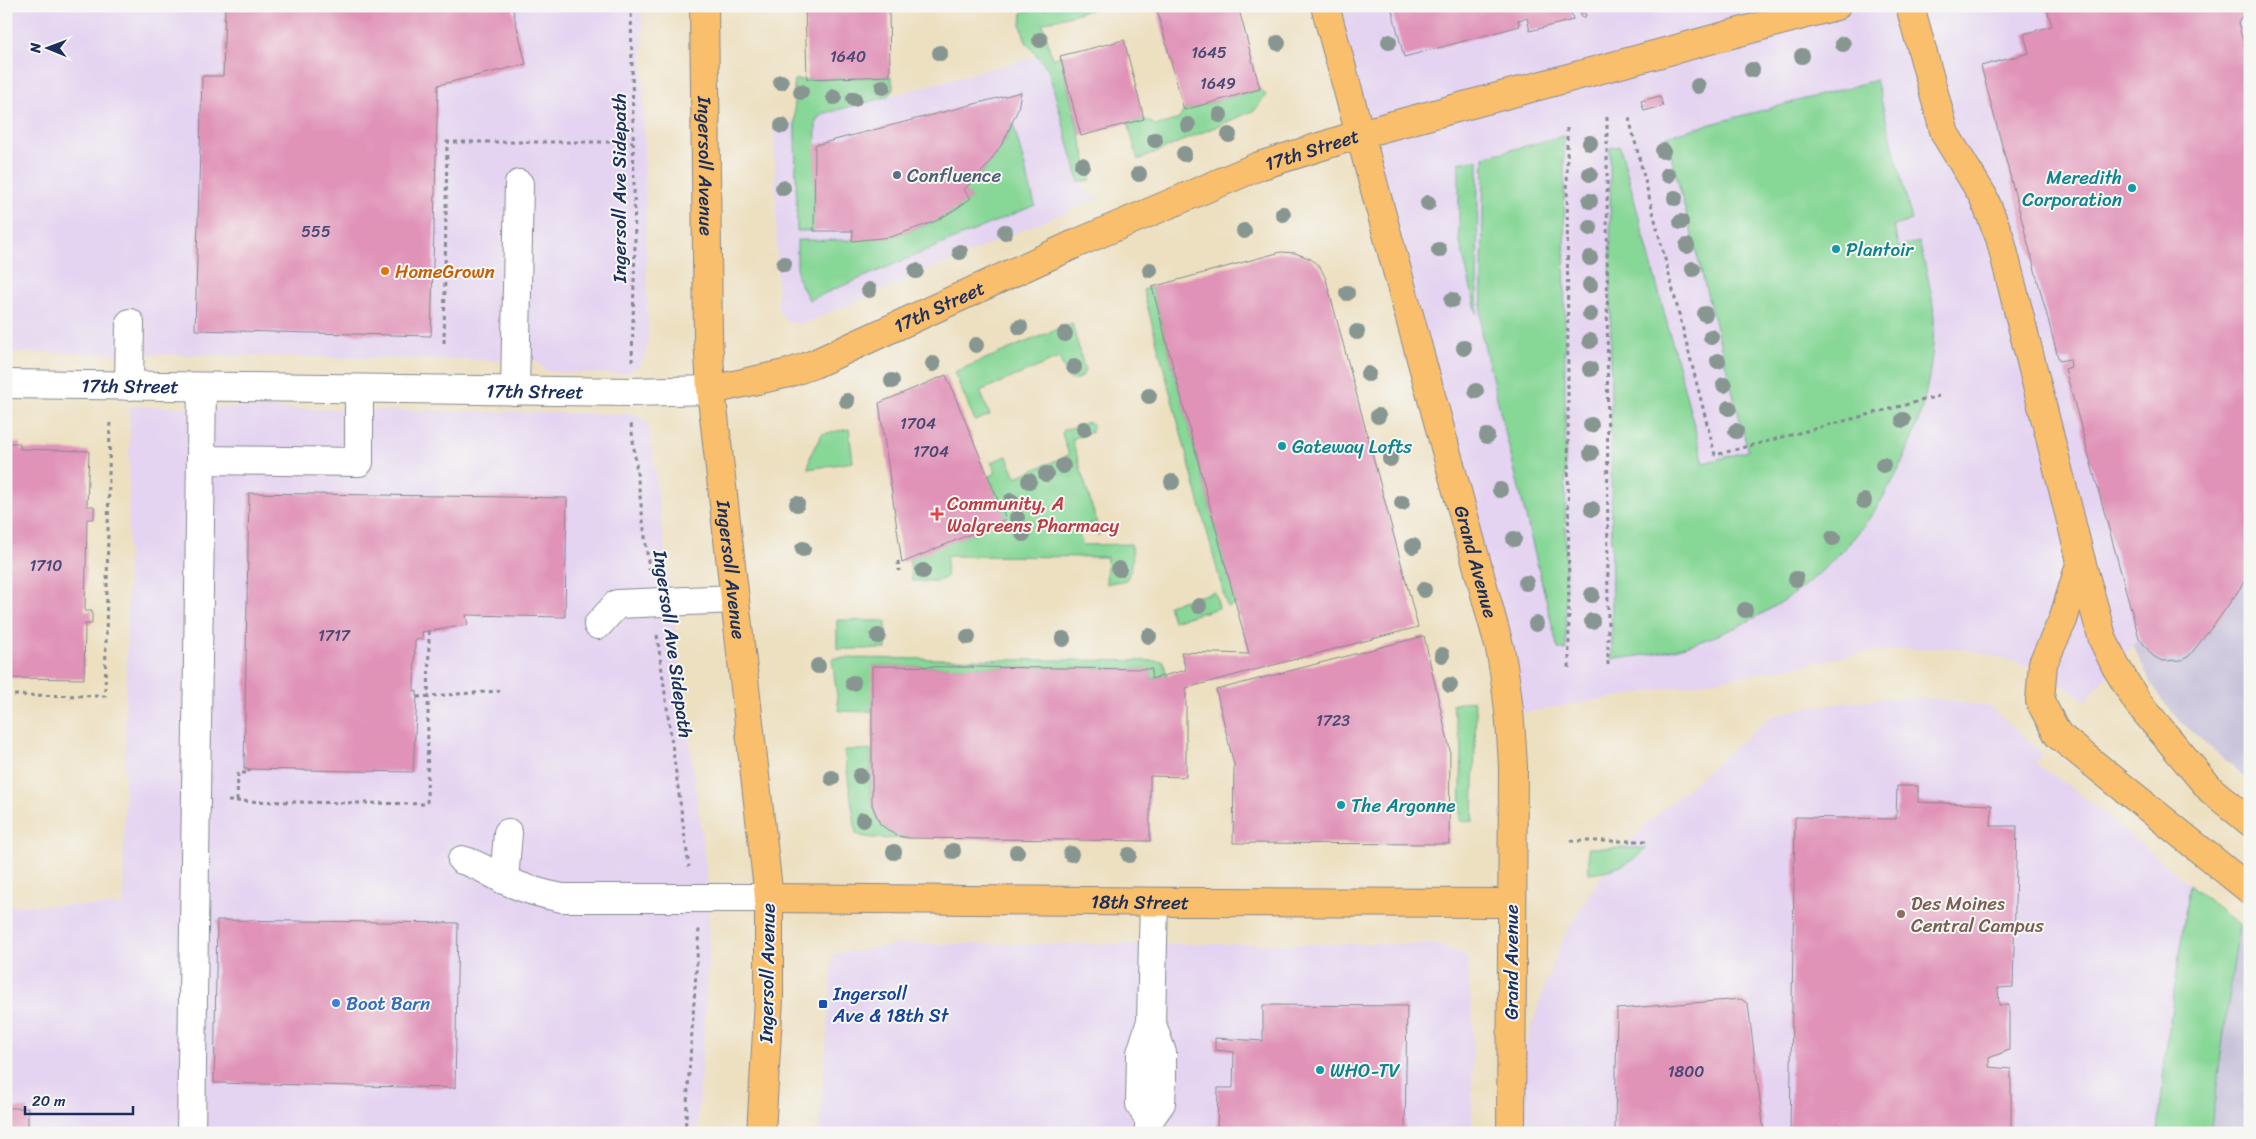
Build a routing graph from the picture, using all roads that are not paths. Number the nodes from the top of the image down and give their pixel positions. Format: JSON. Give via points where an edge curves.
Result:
{"nodes":[{"id":1,"x":704,"y":6,"type":"edge"},
{"id":2,"x":1325,"y":6,"type":"edge"},
{"id":3,"x":1836,"y":6,"type":"edge"},
{"id":4,"x":1910,"y":6,"type":"edge"},
{"id":5,"x":1360,"y":134,"type":"junction"},
{"id":6,"x":519,"y":184,"type":"dead end"},
{"id":7,"x":130,"y":323,"type":"dead end"},
{"id":8,"x":6,"y":384,"type":"edge"},
{"id":9,"x":129,"y":386,"type":"junction"},
{"id":10,"x":202,"y":387,"type":"junction"},
{"id":11,"x":359,"y":389,"type":"junction"},
{"id":12,"x":711,"y":390,"type":"junction"},
{"id":13,"x":515,"y":391,"type":"junction"},
{"id":14,"x":201,"y":460,"type":"junction"},
{"id":15,"x":2081,"y":561,"type":"junction"},
{"id":16,"x":735,"y":599,"type":"junction"},
{"id":17,"x":598,"y":625,"type":"dead end"},
{"id":18,"x":2250,"y":822,"type":"edge"},
{"id":19,"x":508,"y":833,"type":"dead end"},
{"id":20,"x":462,"y":860,"type":"dead end"},
{"id":21,"x":504,"y":880,"type":"junction"},
{"id":22,"x":2250,"y":890,"type":"edge"},
{"id":23,"x":769,"y":898,"type":"junction"},
{"id":24,"x":1154,"y":902,"type":"junction"},
{"id":25,"x":1511,"y":903,"type":"junction"},
{"id":26,"x":1149,"y":1126,"type":"edge"},
{"id":27,"x":191,"y":1133,"type":"edge"},
{"id":28,"x":761,"y":1133,"type":"edge"},
{"id":29,"x":1511,"y":1133,"type":"edge"}],
"edges":[{"from":1,"to":12,"type":"main road","name":"Ingersoll Avenue"},
{"from":2,"to":5,"type":"main road","name":"Grand Avenue"},
{"from":3,"to":5,"type":"main road","name":"17th Street"},
{"from":4,"to":15,"type":"main road","via":[[1945,134],[1983,196],[2000,238]]},
{"from":5,"to":12,"type":"main road","name":"17th Street","via":[[1259,166],[1184,196],[814,364],[789,373]]},
{"from":5,"to":25,"type":"main road","name":"Grand Avenue","via":[[1503,665],[1511,716]]},
{"from":6,"to":13,"type":"street"},
{"from":7,"to":9,"type":"street"},
{"from":8,"to":9,"type":"street","name":"17th Street"},
{"from":9,"to":10,"type":"street","name":"17th Street"},
{"from":10,"to":11,"type":"street","name":"17th Street"},
{"from":10,"to":14,"type":"street"},
{"from":11,"to":13,"type":"street","name":"17th Street"},
{"from":11,"to":14,"type":"street","via":[[359,462]]},
{"from":12,"to":13,"type":"street","name":"17th Street"},
{"from":12,"to":16,"type":"main road","name":"Ingersoll Avenue"},
{"from":14,"to":27,"type":"street"},
{"from":15,"to":18,"type":"main road","via":[[2094,612],[2116,667],[2138,703],[2211,790]]},
{"from":15,"to":22,"type":"main road","via":[[2063,620],[2044,663],[2040,701],[2058,735]]},
{"from":16,"to":17,"type":"street","via":[[617,604]]},
{"from":16,"to":23,"type":"main road","name":"Ingersoll Avenue"},
{"from":19,"to":21,"type":"street"},
{"from":20,"to":21,"type":"street","via":[[478,864]]},
{"from":21,"to":23,"type":"street","via":[[534,892],[562,898]]},
{"from":23,"to":24,"type":"main road","name":"18th Street"},
{"from":23,"to":28,"type":"main road","name":"Ingersoll Avenue","via":[[769,999]]},
{"from":24,"to":25,"type":"main road","name":"18th Street"},
{"from":24,"to":26,"type":"street","via":[[1151,1021],[1162,1053],[1162,1082],[1161,1103]]},
{"from":25,"to":29,"type":"main road","name":"Grand Avenue"}]}
